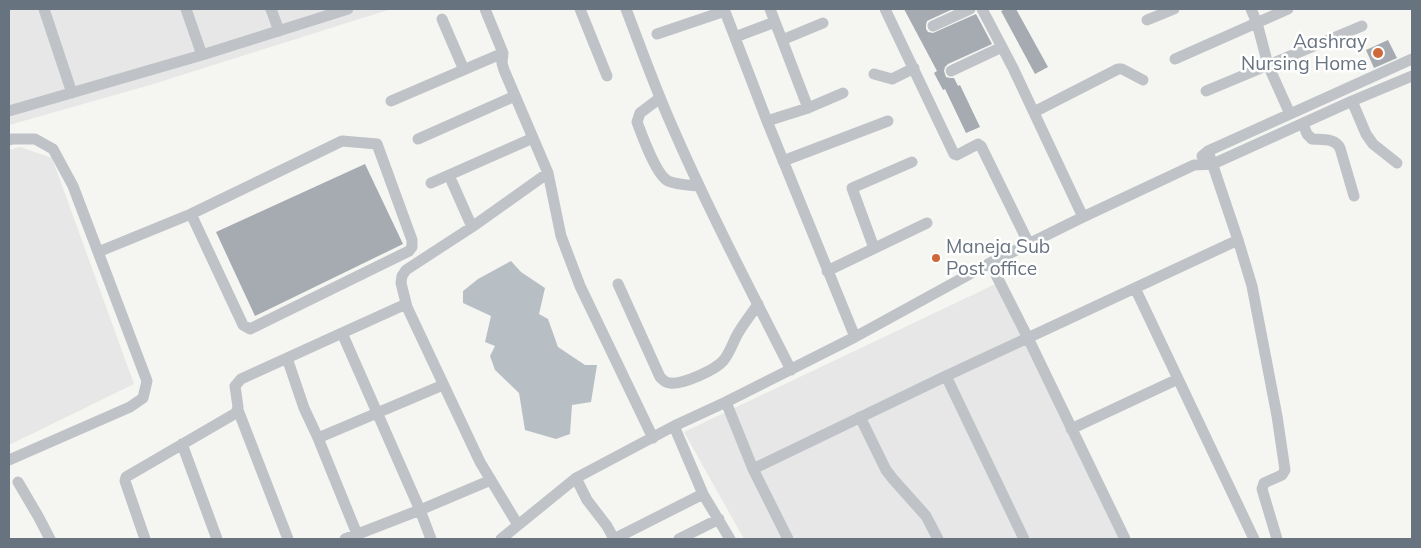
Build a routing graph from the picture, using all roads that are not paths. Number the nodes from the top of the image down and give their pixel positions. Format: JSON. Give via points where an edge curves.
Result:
{"nodes":[{"id":1,"x":44,"y":9,"type":"edge"},
{"id":2,"x":186,"y":9,"type":"edge"},
{"id":3,"x":272,"y":9,"type":"edge"},
{"id":4,"x":348,"y":9,"type":"edge"},
{"id":5,"x":485,"y":9,"type":"edge"},
{"id":6,"x":580,"y":9,"type":"edge"},
{"id":7,"x":626,"y":9,"type":"edge"},
{"id":8,"x":770,"y":9,"type":"edge"},
{"id":9,"x":886,"y":9,"type":"edge"},
{"id":10,"x":970,"y":9,"type":"edge"},
{"id":11,"x":982,"y":9,"type":"edge"},
{"id":12,"x":1174,"y":9,"type":"edge"},
{"id":13,"x":1251,"y":9,"type":"edge"},
{"id":14,"x":1288,"y":9,"type":"edge"},
{"id":15,"x":725,"y":10,"type":"edge"},
{"id":16,"x":442,"y":19,"type":"dead end"},
{"id":17,"x":1147,"y":20,"type":"dead end"},
{"id":18,"x":775,"y":22,"type":"junction"},
{"id":19,"x":1257,"y":23,"type":"junction"},
{"id":20,"x":823,"y":24,"type":"dead end"},
{"id":21,"x":933,"y":26,"type":"dead end"},
{"id":22,"x":1362,"y":26,"type":"dead end"},
{"id":23,"x":279,"y":31,"type":"junction"},
{"id":24,"x":657,"y":34,"type":"dead end"},
{"id":25,"x":735,"y":37,"type":"junction"},
{"id":26,"x":782,"y":40,"type":"junction"},
{"id":27,"x":1002,"y":47,"type":"junction"},
{"id":28,"x":503,"y":53,"type":"junction"},
{"id":29,"x":202,"y":55,"type":"junction"},
{"id":30,"x":1175,"y":59,"type":"dead end"},
{"id":31,"x":1412,"y":59,"type":"edge"},
{"id":32,"x":1268,"y":65,"type":"junction"},
{"id":33,"x":914,"y":68,"type":"junction"},
{"id":34,"x":464,"y":70,"type":"junction"},
{"id":35,"x":951,"y":71,"type":"dead end"},
{"id":36,"x":874,"y":74,"type":"dead end"},
{"id":37,"x":607,"y":76,"type":"dead end"},
{"id":38,"x":1412,"y":76,"type":"edge"},
{"id":39,"x":1143,"y":80,"type":"dead end"},
{"id":40,"x":1206,"y":91,"type":"dead end"},
{"id":41,"x":72,"y":93,"type":"junction"},
{"id":42,"x":843,"y":93,"type":"dead end"},
{"id":43,"x":515,"y":96,"type":"junction"},
{"id":44,"x":660,"y":98,"type":"junction"},
{"id":45,"x":391,"y":101,"type":"dead end"},
{"id":46,"x":1352,"y":101,"type":"junction"},
{"id":47,"x":808,"y":108,"type":"junction"},
{"id":48,"x":9,"y":111,"type":"edge"},
{"id":49,"x":1034,"y":112,"type":"junction"},
{"id":50,"x":1290,"y":114,"type":"junction"},
{"id":51,"x":767,"y":121,"type":"junction"},
{"id":52,"x":888,"y":121,"type":"dead end"},
{"id":53,"x":1303,"y":124,"type":"junction"},
{"id":54,"x":533,"y":138,"type":"junction"},
{"id":55,"x":418,"y":139,"type":"dead end"},
{"id":56,"x":9,"y":140,"type":"edge"},
{"id":57,"x":1208,"y":151,"type":"junction"},
{"id":58,"x":783,"y":161,"type":"junction"},
{"id":59,"x":912,"y":162,"type":"dead end"},
{"id":60,"x":1397,"y":163,"type":"dead end"},
{"id":61,"x":1213,"y":164,"type":"junction"},
{"id":62,"x":1194,"y":165,"type":"junction"},
{"id":63,"x":548,"y":174,"type":"junction"},
{"id":64,"x":452,"y":182,"type":"dead end"},
{"id":65,"x":431,"y":183,"type":"dead end"},
{"id":66,"x":699,"y":186,"type":"junction"},
{"id":67,"x":1354,"y":196,"type":"dead end"},
{"id":68,"x":191,"y":214,"type":"junction"},
{"id":69,"x":1084,"y":217,"type":"junction"},
{"id":70,"x":928,"y":223,"type":"dead end"},
{"id":71,"x":472,"y":227,"type":"junction"},
{"id":72,"x":1238,"y":240,"type":"junction"},
{"id":73,"x":1029,"y":244,"type":"junction"},
{"id":74,"x":874,"y":248,"type":"junction"},
{"id":75,"x":98,"y":252,"type":"junction"},
{"id":76,"x":990,"y":263,"type":"junction"},
{"id":77,"x":827,"y":271,"type":"junction"},
{"id":78,"x":618,"y":284,"type":"dead end"},
{"id":79,"x":1135,"y":288,"type":"junction"},
{"id":80,"x":406,"y":304,"type":"junction"},
{"id":81,"x":758,"y":304,"type":"junction"},
{"id":82,"x":342,"y":333,"type":"junction"},
{"id":83,"x":855,"y":337,"type":"junction"},
{"id":84,"x":1028,"y":338,"type":"junction"},
{"id":85,"x":287,"y":358,"type":"junction"},
{"id":86,"x":791,"y":370,"type":"junction"},
{"id":87,"x":946,"y":376,"type":"junction"},
{"id":88,"x":1178,"y":379,"type":"junction"},
{"id":89,"x":443,"y":385,"type":"junction"},
{"id":90,"x":726,"y":402,"type":"junction"},
{"id":91,"x":238,"y":410,"type":"junction"},
{"id":92,"x":377,"y":413,"type":"junction"},
{"id":93,"x":860,"y":417,"type":"junction"},
{"id":94,"x":674,"y":426,"type":"junction"},
{"id":95,"x":1071,"y":429,"type":"junction"},
{"id":96,"x":318,"y":438,"type":"junction"},
{"id":97,"x":653,"y":438,"type":"junction"},
{"id":98,"x":182,"y":444,"type":"junction"},
{"id":99,"x":9,"y":460,"type":"edge"},
{"id":100,"x":753,"y":468,"type":"junction"},
{"id":101,"x":576,"y":478,"type":"junction"},
{"id":102,"x":491,"y":480,"type":"junction"},
{"id":103,"x":18,"y":482,"type":"dead end"},
{"id":104,"x":703,"y":494,"type":"junction"},
{"id":105,"x":420,"y":510,"type":"junction"},
{"id":106,"x":718,"y":519,"type":"junction"},
{"id":107,"x":518,"y":525,"type":"junction"},
{"id":108,"x":359,"y":537,"type":"edge"},
{"id":109,"x":50,"y":539,"type":"edge"},
{"id":110,"x":145,"y":539,"type":"edge"},
{"id":111,"x":217,"y":539,"type":"edge"},
{"id":112,"x":288,"y":539,"type":"edge"},
{"id":113,"x":345,"y":539,"type":"edge"},
{"id":114,"x":431,"y":539,"type":"edge"},
{"id":115,"x":501,"y":539,"type":"edge"},
{"id":116,"x":614,"y":539,"type":"edge"},
{"id":117,"x":679,"y":539,"type":"edge"},
{"id":118,"x":730,"y":539,"type":"edge"},
{"id":119,"x":788,"y":539,"type":"edge"},
{"id":120,"x":938,"y":539,"type":"edge"},
{"id":121,"x":1024,"y":539,"type":"edge"},
{"id":122,"x":1125,"y":539,"type":"edge"},
{"id":123,"x":1254,"y":539,"type":"edge"},
{"id":124,"x":1277,"y":539,"type":"edge"}],
"edges":[{"from":1,"to":41,"type":"street"},
{"from":2,"to":29,"type":"street"},
{"from":3,"to":23,"type":"street"},
{"from":4,"to":23,"type":"street"},
{"from":5,"to":28,"type":"street"},
{"from":6,"to":37,"type":"street"},
{"from":7,"to":44,"type":"street"},
{"from":8,"to":18,"type":"street"},
{"from":9,"to":33,"type":"street"},
{"from":10,"to":21,"type":"street"},
{"from":11,"to":27,"type":"street"},
{"from":12,"to":17,"type":"street"},
{"from":13,"to":19,"type":"street"},
{"from":14,"to":19,"type":"street"},
{"from":15,"to":24,"type":"street"},
{"from":15,"to":25,"type":"street"},
{"from":16,"to":34,"type":"street"},
{"from":18,"to":25,"type":"street"},
{"from":18,"to":26,"type":"street"},
{"from":19,"to":30,"type":"street"},
{"from":19,"to":32,"type":"street"},
{"from":20,"to":26,"type":"street"},
{"from":22,"to":32,"type":"street"},
{"from":23,"to":29,"type":"street"},
{"from":25,"to":51,"type":"street"},
{"from":26,"to":47,"type":"street"},
{"from":27,"to":35,"type":"street"},
{"from":27,"to":49,"type":"street"},
{"from":28,"to":34,"type":"street"},
{"from":28,"to":43,"type":"street","via":[[502,63]]},
{"from":29,"to":41,"type":"street"},
{"from":31,"to":50,"type":"street"},
{"from":32,"to":40,"type":"street"},
{"from":32,"to":50,"type":"street"},
{"from":33,"to":36,"type":"street","via":[[892,79]]},
{"from":33,"to":73,"type":"street","via":[[954,154],[978,144],[981,146]]},
{"from":34,"to":45,"type":"street"},
{"from":38,"to":46,"type":"street"},
{"from":39,"to":49,"type":"street","via":[[1118,69]]},
{"from":41,"to":48,"type":"street"},
{"from":42,"to":47,"type":"street"},
{"from":43,"to":54,"type":"street"},
{"from":43,"to":55,"type":"street"},
{"from":44,"to":66,"type":"street"},
{"from":44,"to":66,"type":"street","via":[[637,117],[657,168],[668,181]]},
{"from":46,"to":53,"type":"street"},
{"from":46,"to":60,"type":"street","via":[[1373,144]]},
{"from":47,"to":51,"type":"street"},
{"from":49,"to":69,"type":"street"},
{"from":50,"to":57,"type":"street"},
{"from":51,"to":58,"type":"street"},
{"from":52,"to":58,"type":"street"},
{"from":53,"to":61,"type":"street"},
{"from":53,"to":67,"type":"street","via":[[1312,139],[1338,143]]},
{"from":54,"to":63,"type":"street"},
{"from":54,"to":65,"type":"street"},
{"from":56,"to":75,"type":"street","via":[[35,139],[53,149],[73,186]]},
{"from":57,"to":61,"type":"street"},
{"from":57,"to":62,"type":"street"},
{"from":58,"to":77,"type":"street"},
{"from":59,"to":74,"type":"street","via":[[852,188]]},
{"from":61,"to":62,"type":"street"},
{"from":61,"to":72,"type":"street"},
{"from":62,"to":69,"type":"street"},
{"from":63,"to":71,"type":"street"},
{"from":63,"to":97,"type":"street","via":[[561,236],[580,286]]},
{"from":64,"to":71,"type":"street"},
{"from":66,"to":81,"type":"street"},
{"from":68,"to":68,"type":"street","via":[[342,141],[377,144],[412,247],[409,252],[250,329],[243,325]]},
{"from":68,"to":75,"type":"street"},
{"from":69,"to":73,"type":"street"},
{"from":70,"to":74,"type":"street"},
{"from":71,"to":80,"type":"street","via":[[406,270],[401,283]]},
{"from":72,"to":79,"type":"street"},
{"from":72,"to":124,"type":"street","via":[[1252,286],[1266,353],[1285,470],[1282,475],[1264,483],[1262,489]]},
{"from":73,"to":76,"type":"street"},
{"from":74,"to":77,"type":"street"},
{"from":75,"to":99,"type":"street","via":[[147,381],[143,398],[130,407]]},
{"from":76,"to":83,"type":"street"},
{"from":76,"to":84,"type":"street"},
{"from":77,"to":83,"type":"street"},
{"from":78,"to":81,"type":"street","via":[[660,377],[671,384],[722,363]]},
{"from":79,"to":84,"type":"street"},
{"from":79,"to":88,"type":"street"},
{"from":80,"to":82,"type":"street"},
{"from":80,"to":89,"type":"street"},
{"from":81,"to":86,"type":"street"},
{"from":82,"to":85,"type":"street"},
{"from":82,"to":92,"type":"street"},
{"from":83,"to":86,"type":"street"},
{"from":84,"to":87,"type":"street"},
{"from":84,"to":95,"type":"street"},
{"from":85,"to":91,"type":"street","via":[[237,383]]},
{"from":85,"to":96,"type":"street"},
{"from":86,"to":90,"type":"street"},
{"from":87,"to":93,"type":"street"},
{"from":87,"to":121,"type":"street"},
{"from":88,"to":95,"type":"street"},
{"from":88,"to":123,"type":"street"},
{"from":89,"to":92,"type":"street"},
{"from":89,"to":102,"type":"street"},
{"from":90,"to":94,"type":"street"},
{"from":90,"to":100,"type":"street"},
{"from":91,"to":98,"type":"street"},
{"from":91,"to":112,"type":"street"},
{"from":92,"to":96,"type":"street"},
{"from":92,"to":105,"type":"street"},
{"from":93,"to":100,"type":"street"},
{"from":93,"to":120,"type":"street","via":[[886,470],[926,516]]},
{"from":94,"to":97,"type":"street"},
{"from":94,"to":104,"type":"street"},
{"from":95,"to":122,"type":"street"},
{"from":96,"to":108,"type":"street"},
{"from":97,"to":101,"type":"street"},
{"from":98,"to":110,"type":"street","via":[[125,478]]},
{"from":98,"to":111,"type":"street"},
{"from":100,"to":119,"type":"street"},
{"from":101,"to":107,"type":"street"},
{"from":101,"to":116,"type":"street"},
{"from":102,"to":105,"type":"street"},
{"from":102,"to":107,"type":"street"},
{"from":103,"to":109,"type":"street"},
{"from":104,"to":106,"type":"street"},
{"from":104,"to":116,"type":"street"},
{"from":105,"to":108,"type":"street"},
{"from":105,"to":114,"type":"street"},
{"from":106,"to":117,"type":"street"},
{"from":106,"to":118,"type":"street"},
{"from":107,"to":115,"type":"street"},
{"from":108,"to":113,"type":"street"}]}
